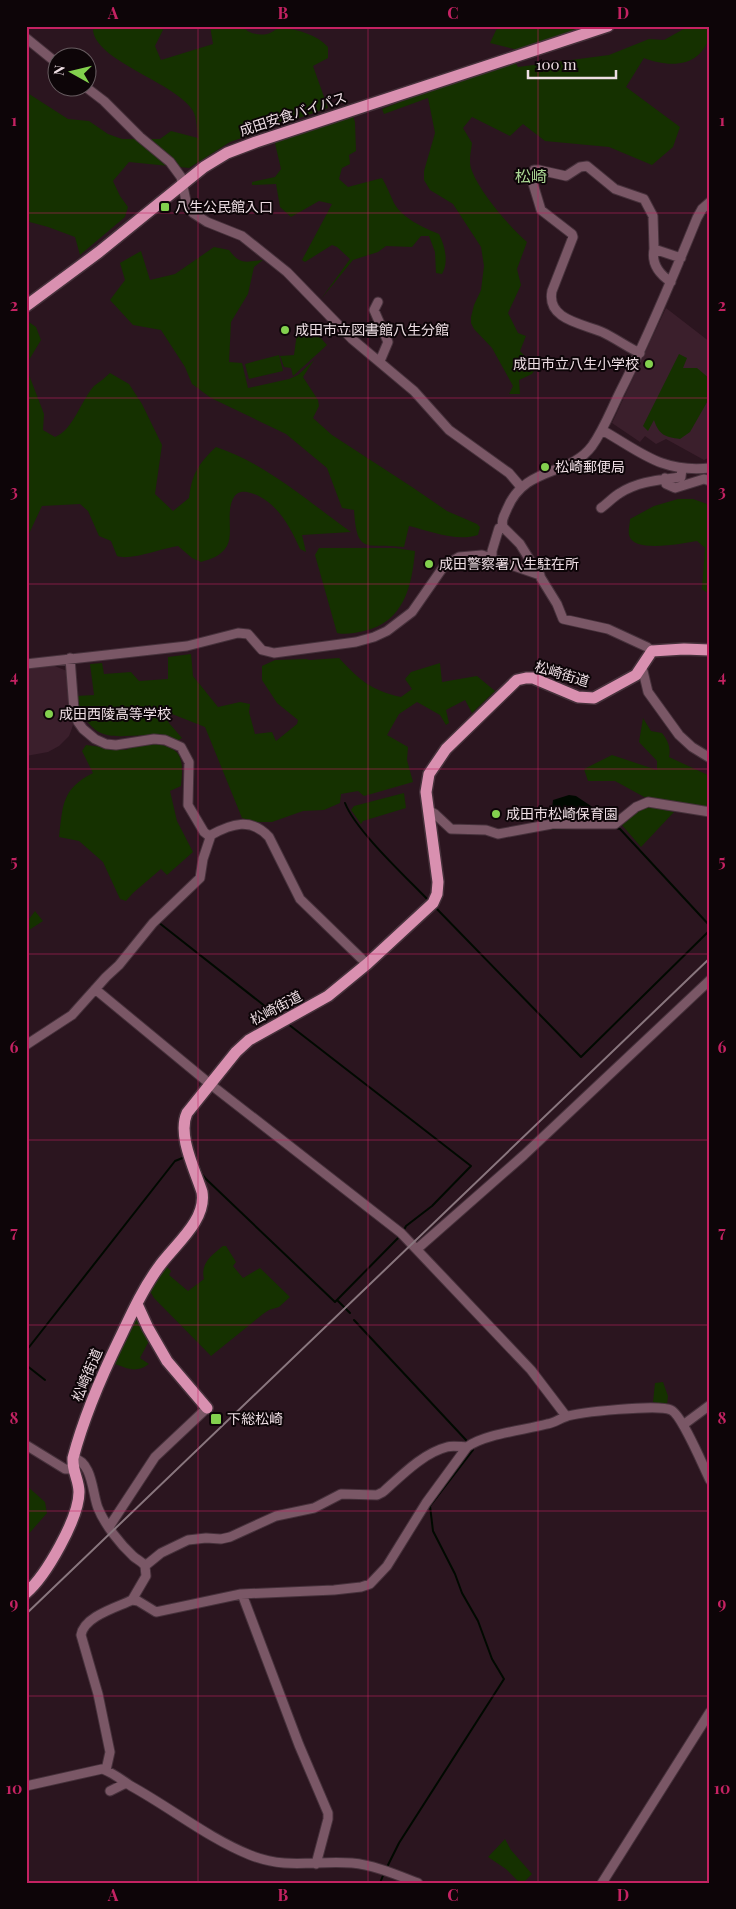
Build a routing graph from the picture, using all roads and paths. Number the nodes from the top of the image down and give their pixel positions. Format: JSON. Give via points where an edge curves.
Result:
{"nodes":[{"id":1,"x":608,"y":26,"type":"edge"},
{"id":2,"x":26,"y":38,"type":"edge"},
{"id":3,"x":48,"y":56,"type":"edge"},
{"id":4,"x":98,"y":96,"type":"edge"},
{"id":5,"x":181,"y":185,"type":"junction"},
{"id":6,"x":710,"y":202,"type":"edge"},
{"id":7,"x":654,"y":249,"type":"junction"},
{"id":8,"x":681,"y":258,"type":"junction"},
{"id":9,"x":671,"y":282,"type":"junction"},
{"id":10,"x":378,"y":302,"type":"dead end"},
{"id":11,"x":26,"y":306,"type":"edge"},
{"id":12,"x":640,"y":353,"type":"junction"},
{"id":13,"x":380,"y":361,"type":"junction"},
{"id":14,"x":602,"y":430,"type":"junction"},
{"id":15,"x":682,"y":468,"type":"junction"},
{"id":16,"x":710,"y":468,"type":"edge"},
{"id":17,"x":665,"y":478,"type":"junction"},
{"id":18,"x":710,"y":481,"type":"edge"},
{"id":19,"x":520,"y":487,"type":"junction"},
{"id":20,"x":601,"y":508,"type":"dead end"},
{"id":21,"x":503,"y":527,"type":"junction"},
{"id":22,"x":492,"y":559,"type":"junction"},
{"id":23,"x":540,"y":575,"type":"junction"},
{"id":24,"x":710,"y":650,"type":"edge"},
{"id":25,"x":652,"y":651,"type":"junction"},
{"id":26,"x":70,"y":658,"type":"junction"},
{"id":27,"x":26,"y":664,"type":"edge"},
{"id":28,"x":640,"y":671,"type":"junction"},
{"id":29,"x":710,"y":758,"type":"edge"},
{"id":30,"x":428,"y":810,"type":"junction"},
{"id":31,"x":710,"y":812,"type":"edge"},
{"id":32,"x":209,"y":836,"type":"junction"},
{"id":33,"x":367,"y":964,"type":"junction"},
{"id":34,"x":710,"y":980,"type":"edge"},
{"id":35,"x":95,"y":989,"type":"junction"},
{"id":36,"x":26,"y":1045,"type":"edge"},
{"id":37,"x":210,"y":1084,"type":"junction"},
{"id":38,"x":417,"y":1249,"type":"junction"},
{"id":39,"x":137,"y":1304,"type":"junction"},
{"id":40,"x":710,"y":1405,"type":"edge"},
{"id":41,"x":206,"y":1408,"type":"joint"},
{"id":42,"x":566,"y":1416,"type":"junction"},
{"id":43,"x":683,"y":1425,"type":"junction"},
{"id":44,"x":26,"y":1445,"type":"edge"},
{"id":45,"x":467,"y":1447,"type":"junction"},
{"id":46,"x":73,"y":1464,"type":"junction"},
{"id":47,"x":710,"y":1480,"type":"edge"},
{"id":48,"x":109,"y":1526,"type":"junction"},
{"id":49,"x":145,"y":1566,"type":"junction"},
{"id":50,"x":26,"y":1593,"type":"edge"},
{"id":51,"x":242,"y":1594,"type":"junction"},
{"id":52,"x":132,"y":1600,"type":"junction"},
{"id":53,"x":710,"y":1712,"type":"edge"},
{"id":54,"x":106,"y":1770,"type":"junction"},
{"id":55,"x":126,"y":1783,"type":"junction"},
{"id":56,"x":26,"y":1786,"type":"edge"},
{"id":57,"x":110,"y":1792,"type":"dead end"},
{"id":58,"x":316,"y":1864,"type":"junction"},
{"id":59,"x":418,"y":1883,"type":"edge"},
{"id":60,"x":602,"y":1883,"type":"edge"}],
"edges":[{"from":1,"to":5,"type":"main road","name":"成田安食バイパス","via":[[237,148],[215,159]]},
{"from":2,"to":3,"type":"street"},
{"from":4,"to":5,"type":"street","via":[[170,162],[178,171]]},
{"from":5,"to":11,"type":"main road","name":"成田安食バイパス"},
{"from":5,"to":13,"type":"street","via":[[193,213],[207,222],[236,232],[255,246],[287,272],[352,339]]},
{"from":6,"to":8,"type":"street","via":[[697,218]]},
{"from":7,"to":8,"type":"street"},
{"from":7,"to":9,"type":"street","via":[[657,269]]},
{"from":7,"to":12,"type":"street","via":[[654,216],[644,199],[614,189],[586,166],[566,176],[539,170],[532,173],[541,210],[573,237],[552,291],[554,305],[574,323],[601,332]]},
{"from":8,"to":9,"type":"street"},
{"from":9,"to":12,"type":"street"},
{"from":10,"to":13,"type":"street","via":[[374,310],[388,342]]},
{"from":12,"to":14,"type":"street"},
{"from":13,"to":19,"type":"street","via":[[414,391],[449,430],[508,473]]},
{"from":14,"to":15,"type":"street","via":[[650,459]]},
{"from":14,"to":19,"type":"street","via":[[581,458]]},
{"from":15,"to":16,"type":"street"},
{"from":15,"to":17,"type":"street","via":[[682,477]]},
{"from":17,"to":18,"type":"street","via":[[666,484],[674,488],[704,479]]},
{"from":17,"to":20,"type":"street","via":[[619,493]]},
{"from":19,"to":21,"type":"street","via":[[510,502],[502,521]]},
{"from":21,"to":22,"type":"street","via":[[499,528]]},
{"from":21,"to":23,"type":"street","via":[[520,544]]},
{"from":22,"to":23,"type":"street"},
{"from":22,"to":26,"type":"street","via":[[477,554],[450,562],[440,571],[412,612],[387,631],[365,640],[274,653],[262,650],[248,634],[238,633],[187,646]]},
{"from":23,"to":25,"type":"street","via":[[563,619],[608,630]]},
{"from":24,"to":25,"type":"main road"},
{"from":25,"to":28,"type":"main road","name":"松崎街道"},
{"from":26,"to":27,"type":"street"},
{"from":26,"to":32,"type":"street","via":[[74,710],[83,729],[106,744],[154,739],[180,747],[189,762],[188,805]]},
{"from":28,"to":29,"type":"street","via":[[643,671],[648,692],[679,735]]},
{"from":28,"to":30,"type":"main road","name":"松崎街道","via":[[594,698],[578,697],[533,678],[517,680],[434,764],[426,784]]},
{"from":30,"to":31,"type":"street","via":[[451,829],[486,830],[496,834],[552,824],[616,824],[636,807],[648,802]]},
{"from":30,"to":33,"type":"main road","name":"松崎街道","via":[[438,882],[435,900]]},
{"from":32,"to":33,"type":"street","via":[[238,823],[265,833],[300,899]]},
{"from":32,"to":35,"type":"street","via":[[200,878],[153,923]]},
{"from":33,"to":37,"type":"main road","name":"松崎街道","via":[[328,996],[249,1040]]},
{"from":34,"to":38,"type":"street","via":[[524,1155]]},
{"from":35,"to":36,"type":"street","via":[[72,1015]]},
{"from":35,"to":37,"type":"street"},
{"from":37,"to":38,"type":"street","via":[[401,1233]]},
{"from":37,"to":39,"type":"main road","name":"松崎街道","via":[[183,1124],[202,1192],[201,1210],[158,1268]]},
{"from":38,"to":42,"type":"street","via":[[531,1370]]},
{"from":39,"to":41,"type":"main road","via":[[170,1366]]},
{"from":39,"to":46,"type":"main road","name":"松崎街道","via":[[94,1394]]},
{"from":40,"to":43,"type":"street"},
{"from":41,"to":48,"type":"street","via":[[155,1457]]},
{"from":42,"to":43,"type":"street","via":[[658,1407],[672,1410]]},
{"from":42,"to":45,"type":"street","via":[[550,1424],[487,1438]]},
{"from":43,"to":47,"type":"street"},
{"from":44,"to":46,"type":"street","via":[[65,1469]]},
{"from":45,"to":49,"type":"street","via":[[440,1449],[377,1495],[341,1494],[314,1508],[276,1516],[230,1537],[188,1540],[161,1553]]},
{"from":45,"to":51,"type":"street","via":[[374,1581],[361,1587],[334,1590]]},
{"from":46,"to":48,"type":"street","via":[[81,1461],[87,1470],[98,1508]]},
{"from":46,"to":50,"type":"main road","via":[[79,1492],[73,1518],[46,1570]]},
{"from":48,"to":49,"type":"street"},
{"from":49,"to":52,"type":"street","via":[[146,1576]]},
{"from":51,"to":52,"type":"street","via":[[156,1612]]},
{"from":51,"to":58,"type":"street","via":[[328,1813]]},
{"from":52,"to":54,"type":"street","via":[[119,1604],[84,1626],[81,1635],[110,1752]]},
{"from":53,"to":60,"type":"street"},
{"from":54,"to":55,"type":"street"},
{"from":54,"to":56,"type":"street","via":[[97,1769]]},
{"from":55,"to":57,"type":"street"},
{"from":55,"to":58,"type":"street","via":[[228,1845],[251,1855],[277,1863]]},
{"from":58,"to":59,"type":"street","via":[[354,1864]]}]}
